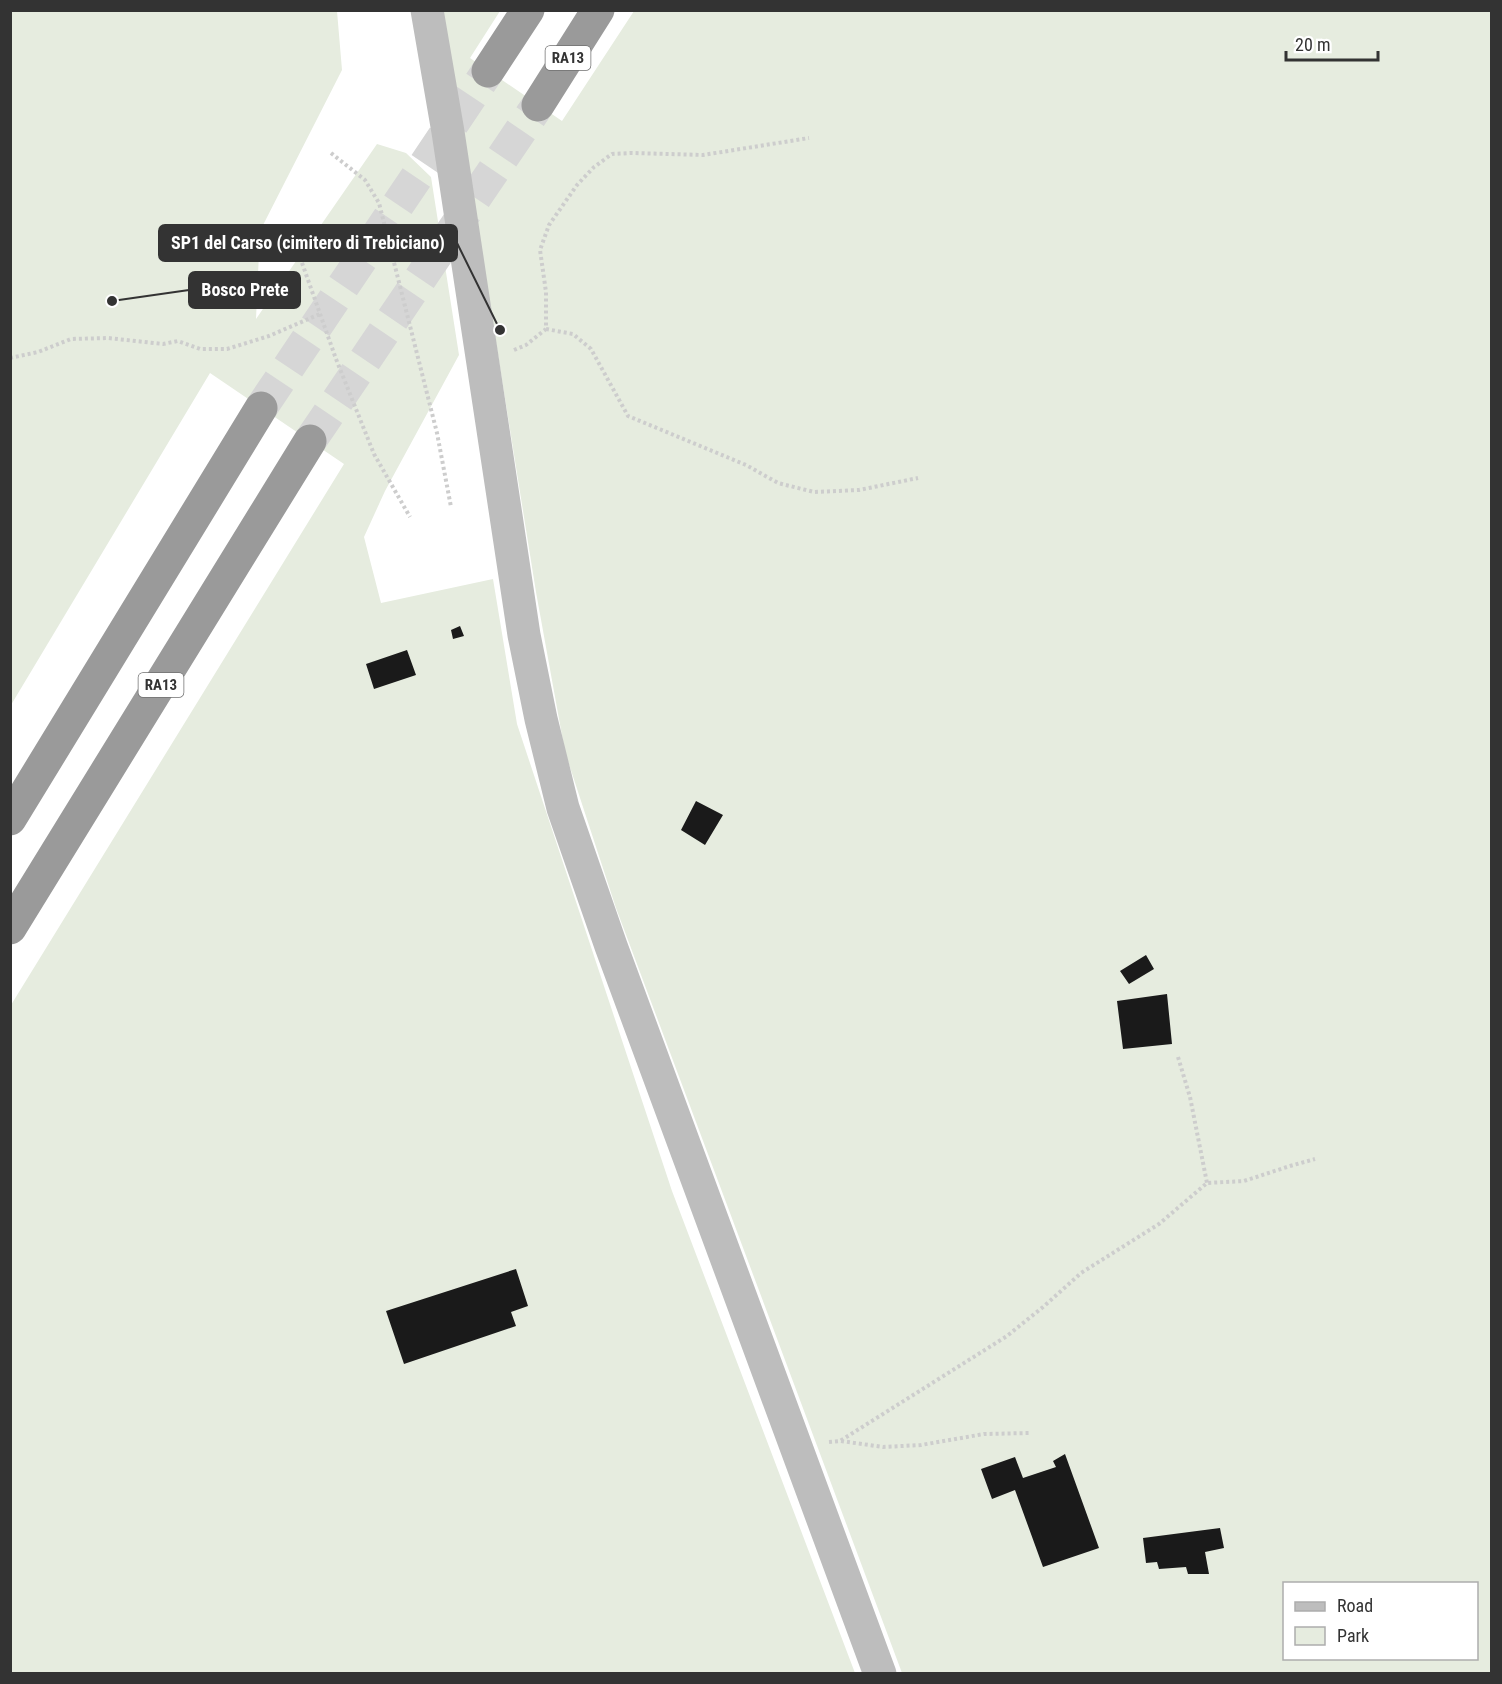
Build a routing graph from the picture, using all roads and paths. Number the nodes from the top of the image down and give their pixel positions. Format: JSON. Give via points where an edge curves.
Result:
{"nodes":[{"id":1,"x":427,"y":10,"type":"edge"},
{"id":2,"x":528,"y":10,"type":"edge"},
{"id":3,"x":598,"y":10,"type":"edge"},
{"id":4,"x":488,"y":71,"type":"tunnel mouth"},
{"id":5,"x":538,"y":105,"type":"tunnel mouth"},
{"id":6,"x":809,"y":138,"type":"dead end"},
{"id":7,"x":331,"y":153,"type":"dead end"},
{"id":8,"x":290,"y":229,"type":"dead end"},
{"id":9,"x":320,"y":314,"type":"junction"},
{"id":10,"x":546,"y":328,"type":"junction"},
{"id":11,"x":10,"y":358,"type":"edge"},
{"id":12,"x":482,"y":362,"type":"junction"},
{"id":13,"x":261,"y":408,"type":"tunnel mouth"},
{"id":14,"x":310,"y":441,"type":"tunnel mouth"},
{"id":15,"x":918,"y":478,"type":"dead end"},
{"id":16,"x":451,"y":507,"type":"dead end"},
{"id":17,"x":410,"y":517,"type":"dead end"},
{"id":18,"x":10,"y":819,"type":"edge"},
{"id":19,"x":10,"y":928,"type":"edge"},
{"id":20,"x":1178,"y":1057,"type":"dead end"},
{"id":21,"x":1315,"y":1160,"type":"dead end"},
{"id":22,"x":1207,"y":1183,"type":"junction"},
{"id":23,"x":1031,"y":1432,"type":"dead end"},
{"id":24,"x":840,"y":1441,"type":"junction"},
{"id":25,"x":796,"y":1446,"type":"junction"},
{"id":26,"x":880,"y":1674,"type":"edge"}],
"edges":[{"from":1,"to":12,"type":"main road"},
{"from":2,"to":4,"type":"highway"},
{"from":3,"to":5,"type":"highway","number":"RA13"},
{"from":6,"to":10,"type":"path","via":[[703,155],[612,154],[594,167],[549,225],[540,250]]},
{"from":7,"to":16,"type":"path","via":[[365,180],[379,203],[437,433]]},
{"from":8,"to":9,"type":"path"},
{"from":9,"to":11,"type":"path","via":[[227,349],[200,350],[178,341],[163,344],[108,338],[71,339]]},
{"from":9,"to":17,"type":"path","via":[[374,454]]},
{"from":10,"to":12,"type":"path","via":[[526,345]]},
{"from":10,"to":15,"type":"path","via":[[573,334],[591,349],[628,416],[746,465],[778,483],[825,492],[859,490]]},
{"from":12,"to":25,"type":"main road","via":[[524,635],[564,808]]},
{"from":13,"to":18,"type":"highway"},
{"from":14,"to":19,"type":"highway","number":"RA13"},
{"from":20,"to":22,"type":"path","via":[[1191,1096]]},
{"from":21,"to":22,"type":"path","via":[[1244,1181]]},
{"from":22,"to":24,"type":"path","via":[[1159,1224],[1081,1273],[1007,1335]]},
{"from":23,"to":24,"type":"path","via":[[883,1447]]},
{"from":24,"to":25,"type":"path"},
{"from":25,"to":26,"type":"main road"}]}
